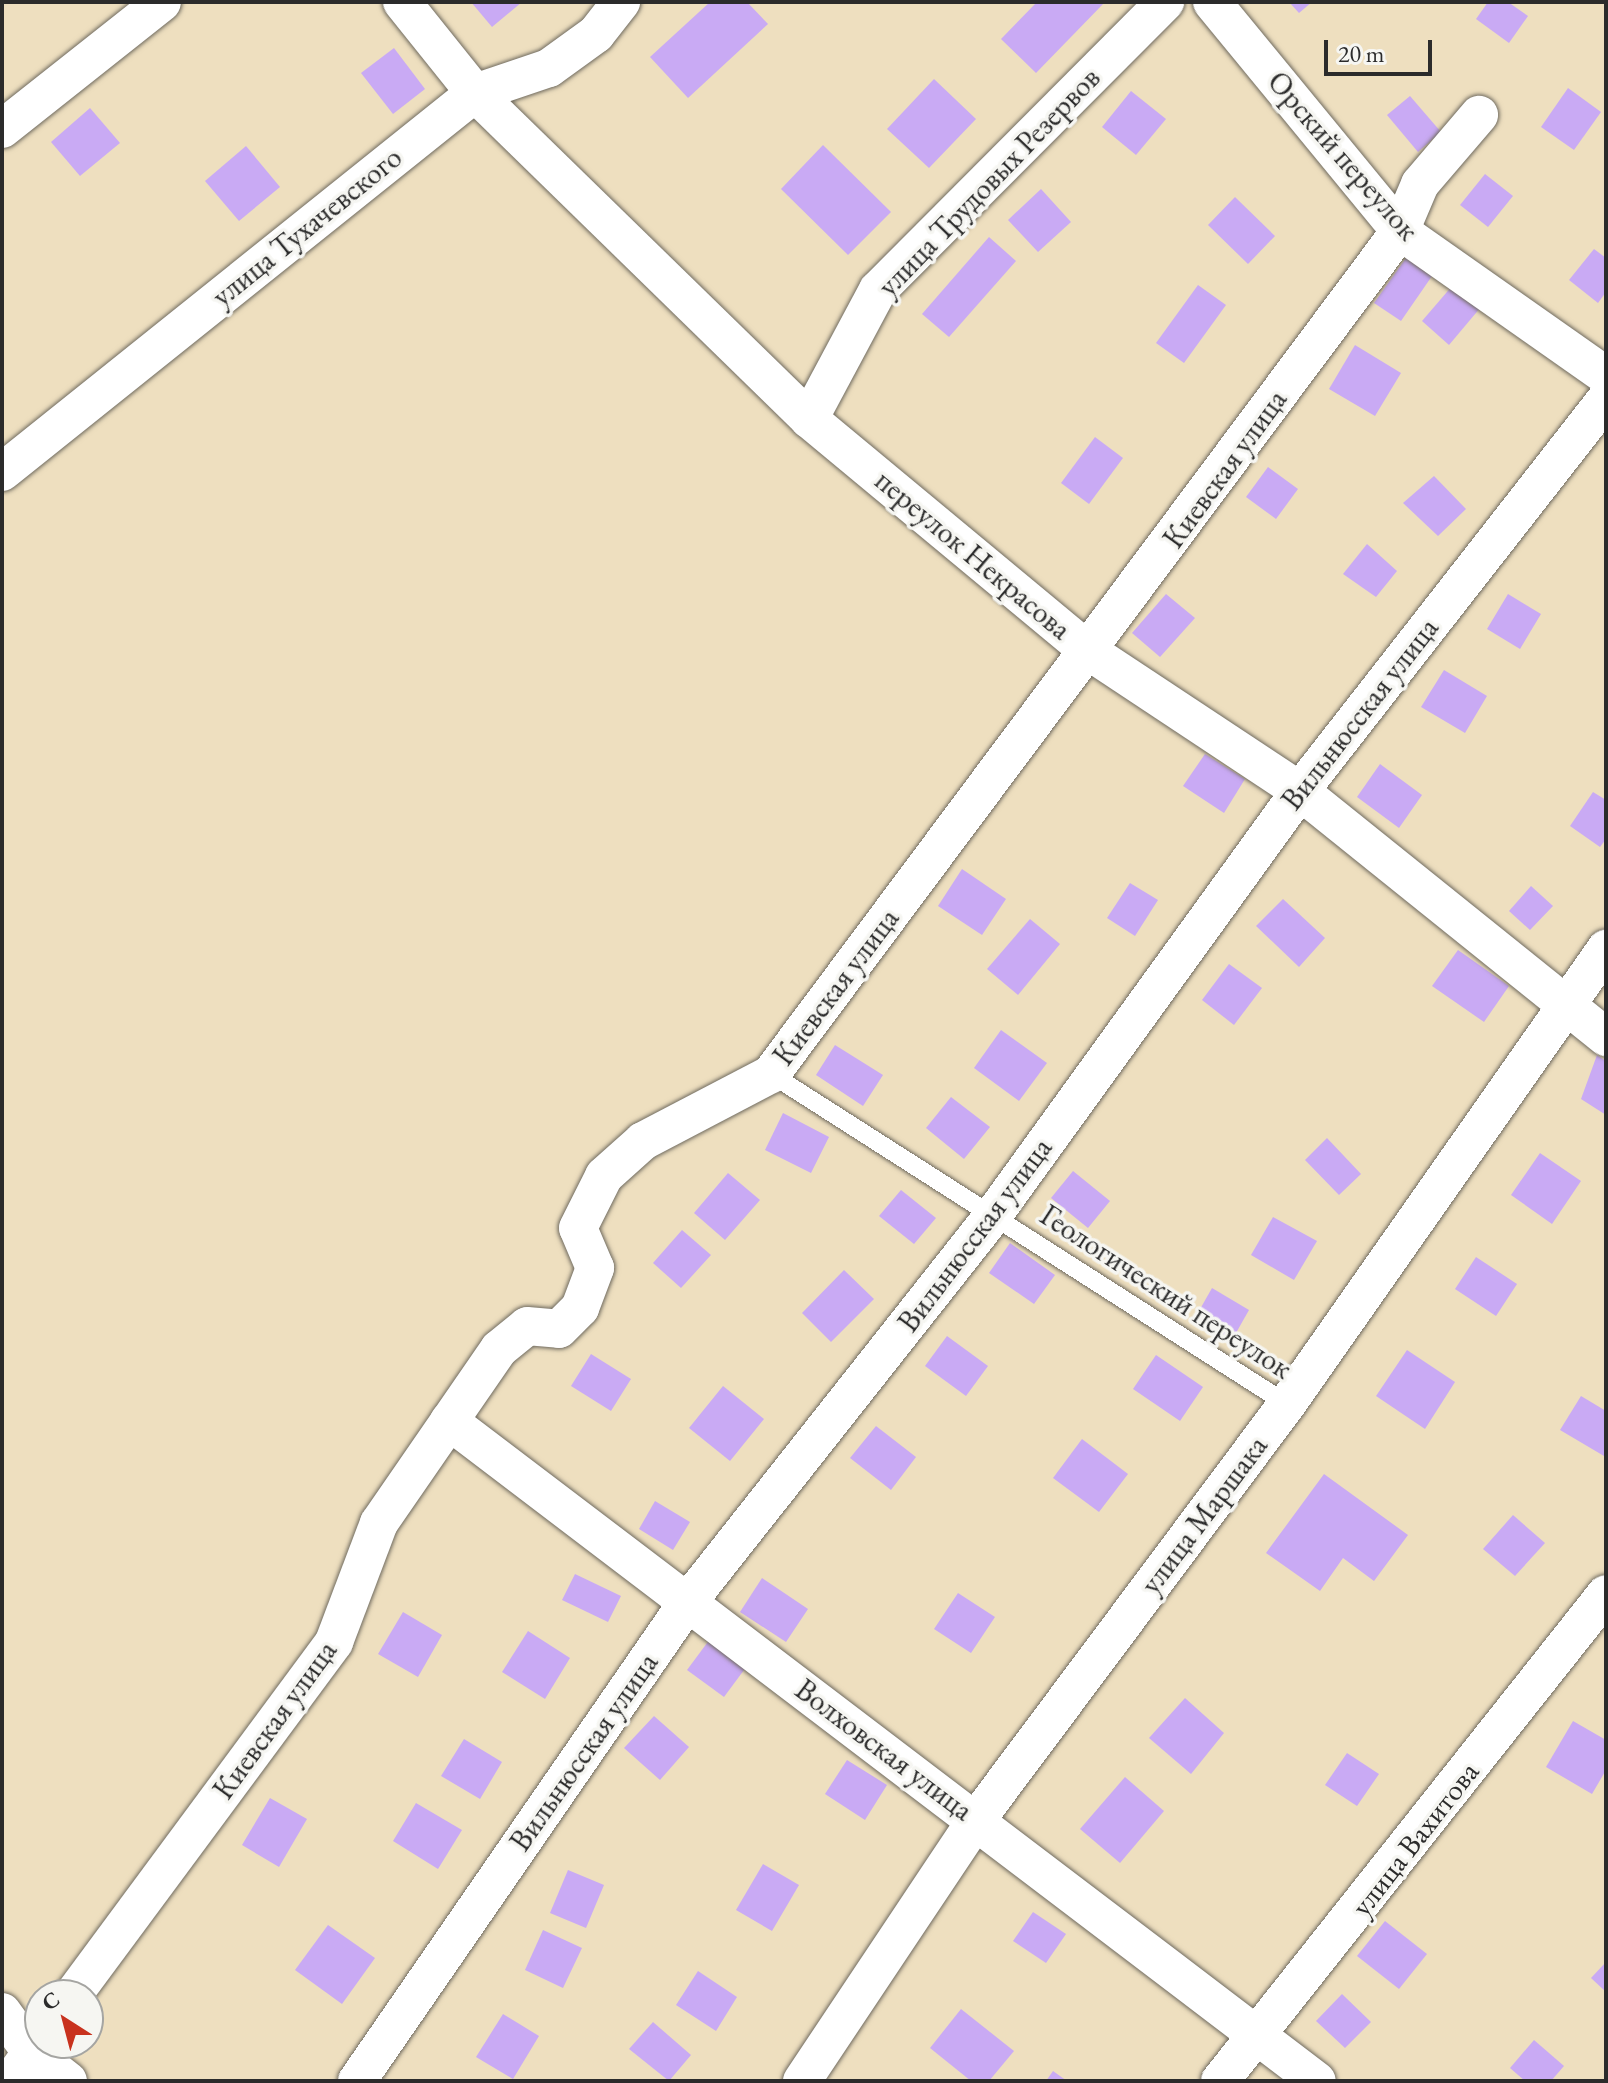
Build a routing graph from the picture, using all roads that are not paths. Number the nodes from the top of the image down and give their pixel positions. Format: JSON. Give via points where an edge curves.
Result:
{"nodes":[{"id":1,"x":162,"y":2,"type":"edge"},
{"id":2,"x":402,"y":2,"type":"edge"},
{"id":3,"x":621,"y":2,"type":"edge"},
{"id":4,"x":1165,"y":2,"type":"edge"},
{"id":5,"x":1212,"y":2,"type":"edge"},
{"id":6,"x":475,"y":93,"type":"junction"},
{"id":7,"x":1479,"y":115,"type":"dead end"},
{"id":8,"x":2,"y":129,"type":"edge"},
{"id":9,"x":1400,"y":231,"type":"junction"},
{"id":10,"x":1606,"y":376,"type":"edge"},
{"id":11,"x":1606,"y":399,"type":"edge"},
{"id":12,"x":809,"y":419,"type":"junction"},
{"id":13,"x":2,"y":472,"type":"edge"},
{"id":14,"x":1090,"y":652,"type":"junction"},
{"id":15,"x":1300,"y":791,"type":"junction"},
{"id":16,"x":1606,"y":949,"type":"edge"},
{"id":17,"x":1565,"y":1007,"type":"junction"},
{"id":18,"x":1606,"y":1037,"type":"edge"},
{"id":19,"x":771,"y":1074,"type":"junction"},
{"id":20,"x":994,"y":1214,"type":"junction"},
{"id":21,"x":1287,"y":1404,"type":"junction"},
{"id":22,"x":449,"y":1421,"type":"junction"},
{"id":23,"x":687,"y":1603,"type":"junction"},
{"id":24,"x":1602,"y":1609,"type":"edge"},
{"id":25,"x":977,"y":1819,"type":"junction"},
{"id":26,"x":85,"y":1979,"type":"edge"},
{"id":27,"x":2,"y":2012,"type":"edge"},
{"id":28,"x":1256,"y":2039,"type":"junction"},
{"id":29,"x":24,"y":2052,"type":"edge"},
{"id":30,"x":29,"y":2059,"type":"edge"},
{"id":31,"x":68,"y":2081,"type":"edge"},
{"id":32,"x":357,"y":2081,"type":"edge"},
{"id":33,"x":802,"y":2081,"type":"edge"},
{"id":34,"x":1220,"y":2081,"type":"edge"},
{"id":35,"x":1317,"y":2081,"type":"edge"}],
"edges":[{"from":1,"to":8,"type":"street"},
{"from":2,"to":6,"type":"street","name":"переулок Некрасова"},
{"from":3,"to":6,"type":"street","name":"улица Тухачевского","via":[[596,34],[549,68]]},
{"from":4,"to":12,"type":"street","name":"улица Трудовых Резервов","via":[[878,290]]},
{"from":5,"to":9,"type":"street","name":"Орский переулок"},
{"from":6,"to":12,"type":"street","name":"переулок Некрасова"},
{"from":6,"to":13,"type":"street","name":"улица Тухачевского"},
{"from":7,"to":9,"type":"street","name":"Киевская улица","via":[[1420,184]]},
{"from":9,"to":10,"type":"street","name":"Орский переулок"},
{"from":9,"to":14,"type":"street","name":"Киевская улица"},
{"from":11,"to":15,"type":"street","name":"Вильнюсская улица"},
{"from":12,"to":14,"type":"street","name":"переулок Некрасова"},
{"from":14,"to":15,"type":"street","name":"переулок Некрасова"},
{"from":14,"to":19,"type":"street","name":"Киевская улица"},
{"from":15,"to":17,"type":"street","name":"переулок Некрасова"},
{"from":15,"to":20,"type":"street","name":"Вильнюсская улица"},
{"from":16,"to":17,"type":"street","name":"улица Маршака"},
{"from":17,"to":18,"type":"street","name":"переулок Некрасова"},
{"from":17,"to":21,"type":"street","name":"улица Маршака"},
{"from":19,"to":20,"type":"lane","name":"Геологический переулок"},
{"from":19,"to":22,"type":"street","name":"Киевская улица","via":[[643,1141],[604,1176],[578,1228],[595,1268],[580,1308],[559,1329],[527,1326],[499,1349]]},
{"from":20,"to":21,"type":"lane","name":"Геологический переулок"},
{"from":20,"to":23,"type":"street","name":"Вильнюсская улица"},
{"from":21,"to":25,"type":"street","name":"улица Маршака"},
{"from":22,"to":23,"type":"street","name":"Волховская улица"},
{"from":22,"to":26,"type":"street","name":"Киевская улица","via":[[379,1523],[334,1642]]},
{"from":23,"to":25,"type":"street","name":"Волховская улица"},
{"from":23,"to":32,"type":"street","name":"Вильнюсская улица"},
{"from":24,"to":28,"type":"street","name":"улица Вахитова"},
{"from":25,"to":28,"type":"street","name":"Волховская улица"},
{"from":25,"to":33,"type":"street","name":"улица Маршака"},
{"from":27,"to":29,"type":"street"},
{"from":28,"to":34,"type":"street","name":"улица Вахитова"},
{"from":28,"to":35,"type":"street","name":"Волховская улица"},
{"from":30,"to":31,"type":"street"}]}
